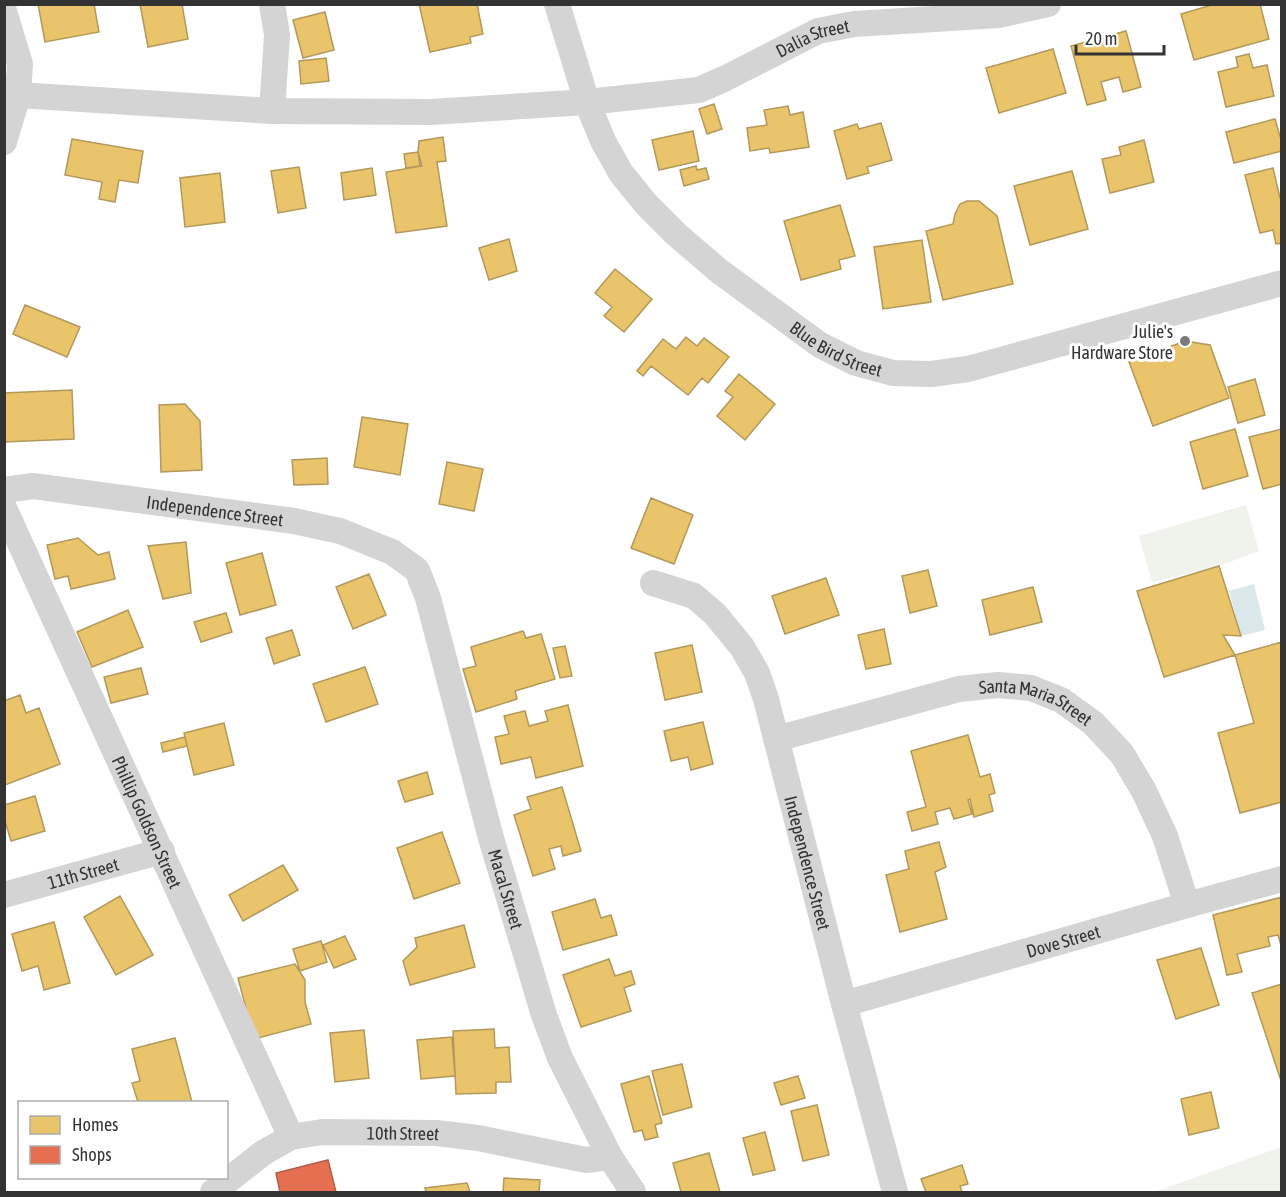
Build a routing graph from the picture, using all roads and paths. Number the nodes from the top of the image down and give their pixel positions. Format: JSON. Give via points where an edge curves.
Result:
{"nodes":[{"id":1,"x":273,"y":4,"type":"edge"},
{"id":2,"x":557,"y":4,"type":"edge"},
{"id":3,"x":1048,"y":4,"type":"edge"},
{"id":4,"x":4,"y":11,"type":"edge"},
{"id":5,"x":852,"y":14,"type":"edge"},
{"id":6,"x":18,"y":95,"type":"junction"},
{"id":7,"x":587,"y":102,"type":"junction"},
{"id":8,"x":272,"y":111,"type":"junction"},
{"id":9,"x":4,"y":142,"type":"edge"},
{"id":10,"x":1281,"y":283,"type":"edge"},
{"id":11,"x":4,"y":490,"type":"edge"},
{"id":12,"x":4,"y":508,"type":"edge"},
{"id":13,"x":417,"y":570,"type":"joint"},
{"id":14,"x":653,"y":584,"type":"dead end"},
{"id":15,"x":776,"y":739,"type":"junction"},
{"id":16,"x":162,"y":852,"type":"junction"},
{"id":17,"x":1281,"y":879,"type":"edge"},
{"id":18,"x":4,"y":895,"type":"edge"},
{"id":19,"x":1187,"y":905,"type":"junction"},
{"id":20,"x":844,"y":1004,"type":"junction"},
{"id":21,"x":291,"y":1137,"type":"junction"},
{"id":22,"x":610,"y":1157,"type":"junction"},
{"id":23,"x":213,"y":1192,"type":"edge"},
{"id":24,"x":633,"y":1192,"type":"edge"},
{"id":25,"x":895,"y":1192,"type":"edge"}],
"edges":[{"from":1,"to":8,"type":"street","via":[[277,35]]},
{"from":2,"to":7,"type":"street","name":"Blue Bird Street"},
{"from":3,"to":5,"type":"street","name":"Dalia Street","via":[[999,15]]},
{"from":4,"to":6,"type":"street","via":[[20,64]]},
{"from":5,"to":7,"type":"street","name":"Dalia Street","via":[[699,90]]},
{"from":6,"to":8,"type":"street","name":"Dalia Street"},
{"from":6,"to":9,"type":"street"},
{"from":7,"to":8,"type":"street","name":"Dalia Street","via":[[431,112]]},
{"from":7,"to":10,"type":"street","name":"Blue Bird Street","via":[[621,173],[677,235],[820,345],[856,363],[893,373],[931,374],[968,369]]},
{"from":11,"to":13,"type":"street","name":"Independence Street","via":[[33,486],[294,521],[340,531],[392,552]]},
{"from":12,"to":16,"type":"street","name":"Phillip Goldson Street"},
{"from":13,"to":22,"type":"street","name":"Macal Street","via":[[544,1015],[560,1058]]},
{"from":14,"to":15,"type":"street","name":"Independence Street","via":[[694,596],[742,647],[757,673]]},
{"from":15,"to":19,"type":"street","name":"Santa Maria Street","via":[[958,689],[998,685],[1031,688],[1060,700],[1093,723],[1122,754],[1165,836]]},
{"from":15,"to":20,"type":"street","name":"Independence Street"},
{"from":16,"to":18,"type":"street","name":"11th Street"},
{"from":16,"to":21,"type":"street","name":"Phillip Goldson Street"},
{"from":17,"to":19,"type":"street","name":"Dove Street"},
{"from":19,"to":20,"type":"street","name":"Dove Street"},
{"from":20,"to":25,"type":"street","name":"Independence Street"},
{"from":21,"to":22,"type":"street","name":"10th Street","via":[[322,1132],[436,1133],[586,1160]]},
{"from":21,"to":23,"type":"street","name":"10th Street","via":[[263,1153]]},
{"from":22,"to":24,"type":"street","name":"Macal Street"}]}
